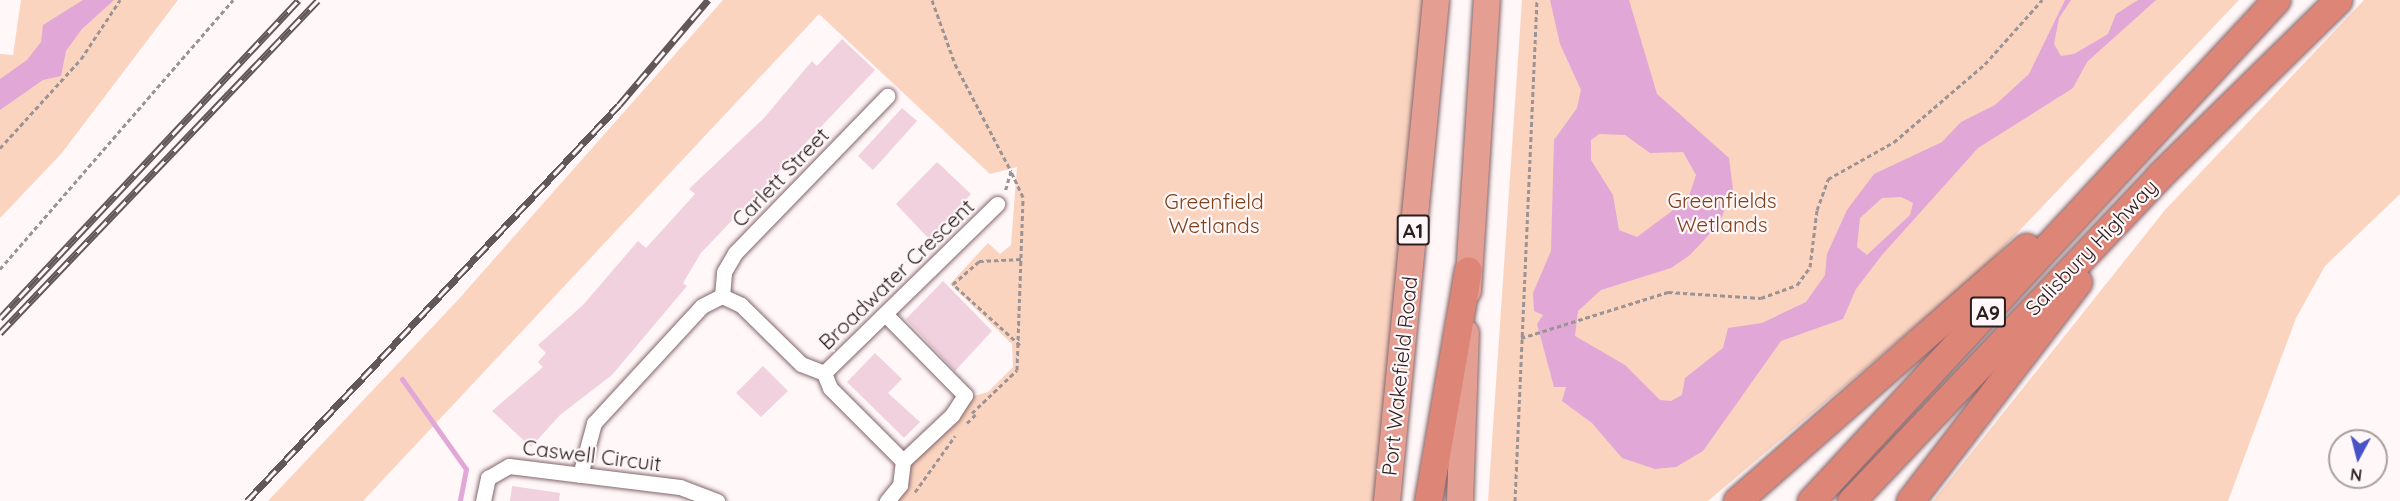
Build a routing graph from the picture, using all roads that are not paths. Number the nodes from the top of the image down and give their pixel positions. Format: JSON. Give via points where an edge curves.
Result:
{"nodes":[{"id":1,"x":1436,"y":0,"type":"edge"},
{"id":2,"x":1487,"y":0,"type":"edge"},
{"id":3,"x":2276,"y":0,"type":"edge"},
{"id":4,"x":2338,"y":0,"type":"edge"},
{"id":5,"x":887,"y":96,"type":"dead end"},
{"id":6,"x":2162,"y":120,"type":"junction"},
{"id":7,"x":2159,"y":176,"type":"junction"},
{"id":8,"x":997,"y":204,"type":"road end"},
{"id":9,"x":1468,"y":270,"type":"junction"},
{"id":10,"x":722,"y":296,"type":"junction"},
{"id":11,"x":885,"y":314,"type":"junction"},
{"id":12,"x":824,"y":373,"type":"junction"},
{"id":13,"x":903,"y":461,"type":"junction"},
{"id":14,"x":580,"y":475,"type":"junction"},
{"id":15,"x":483,"y":501,"type":"edge"},
{"id":16,"x":717,"y":501,"type":"edge"},
{"id":17,"x":887,"y":501,"type":"edge"},
{"id":18,"x":1387,"y":501,"type":"edge"},
{"id":19,"x":1428,"y":501,"type":"edge"},
{"id":20,"x":1460,"y":501,"type":"edge"},
{"id":21,"x":1737,"y":501,"type":"edge"},
{"id":22,"x":1811,"y":501,"type":"edge"},
{"id":23,"x":1851,"y":501,"type":"edge"},
{"id":24,"x":1910,"y":501,"type":"edge"}],
"edges":[{"from":1,"to":18,"type":"highway","name":"Port Wakefield Road","number":"A1"},
{"from":2,"to":9,"type":"highway"},
{"from":3,"to":6,"type":"highway","name":"Salisbury Highway","number":"A9"},
{"from":4,"to":7,"type":"highway","name":"Salisbury Highway","number":"A9"},
{"from":5,"to":10,"type":"street","name":"Carlett Street","via":[[735,253],[724,272]]},
{"from":6,"to":21,"type":"highway","via":[[2116,155],[1978,293]]},
{"from":6,"to":22,"type":"highway","name":"Salisbury Highway","number":"A9"},
{"from":7,"to":23,"type":"highway","name":"Salisbury Highway","number":"A9"},
{"from":7,"to":24,"type":"highway"},
{"from":8,"to":11,"type":"street","name":"Broadwater Crescent"},
{"from":9,"to":19,"type":"highway"},
{"from":9,"to":20,"type":"highway"},
{"from":10,"to":12,"type":"street","via":[[741,305],[801,364]]},
{"from":10,"to":14,"type":"street","via":[[702,306],[594,423]]},
{"from":11,"to":12,"type":"street","name":"Broadwater Crescent"},
{"from":11,"to":13,"type":"street","via":[[962,390],[964,399]]},
{"from":12,"to":13,"type":"street","via":[[830,388]]},
{"from":13,"to":17,"type":"street","via":[[900,484]]},
{"from":14,"to":15,"type":"street","name":"Caswell Circuit","via":[[502,467],[488,478]]},
{"from":14,"to":16,"type":"street","name":"Caswell Circuit","via":[[680,487]]}]}
